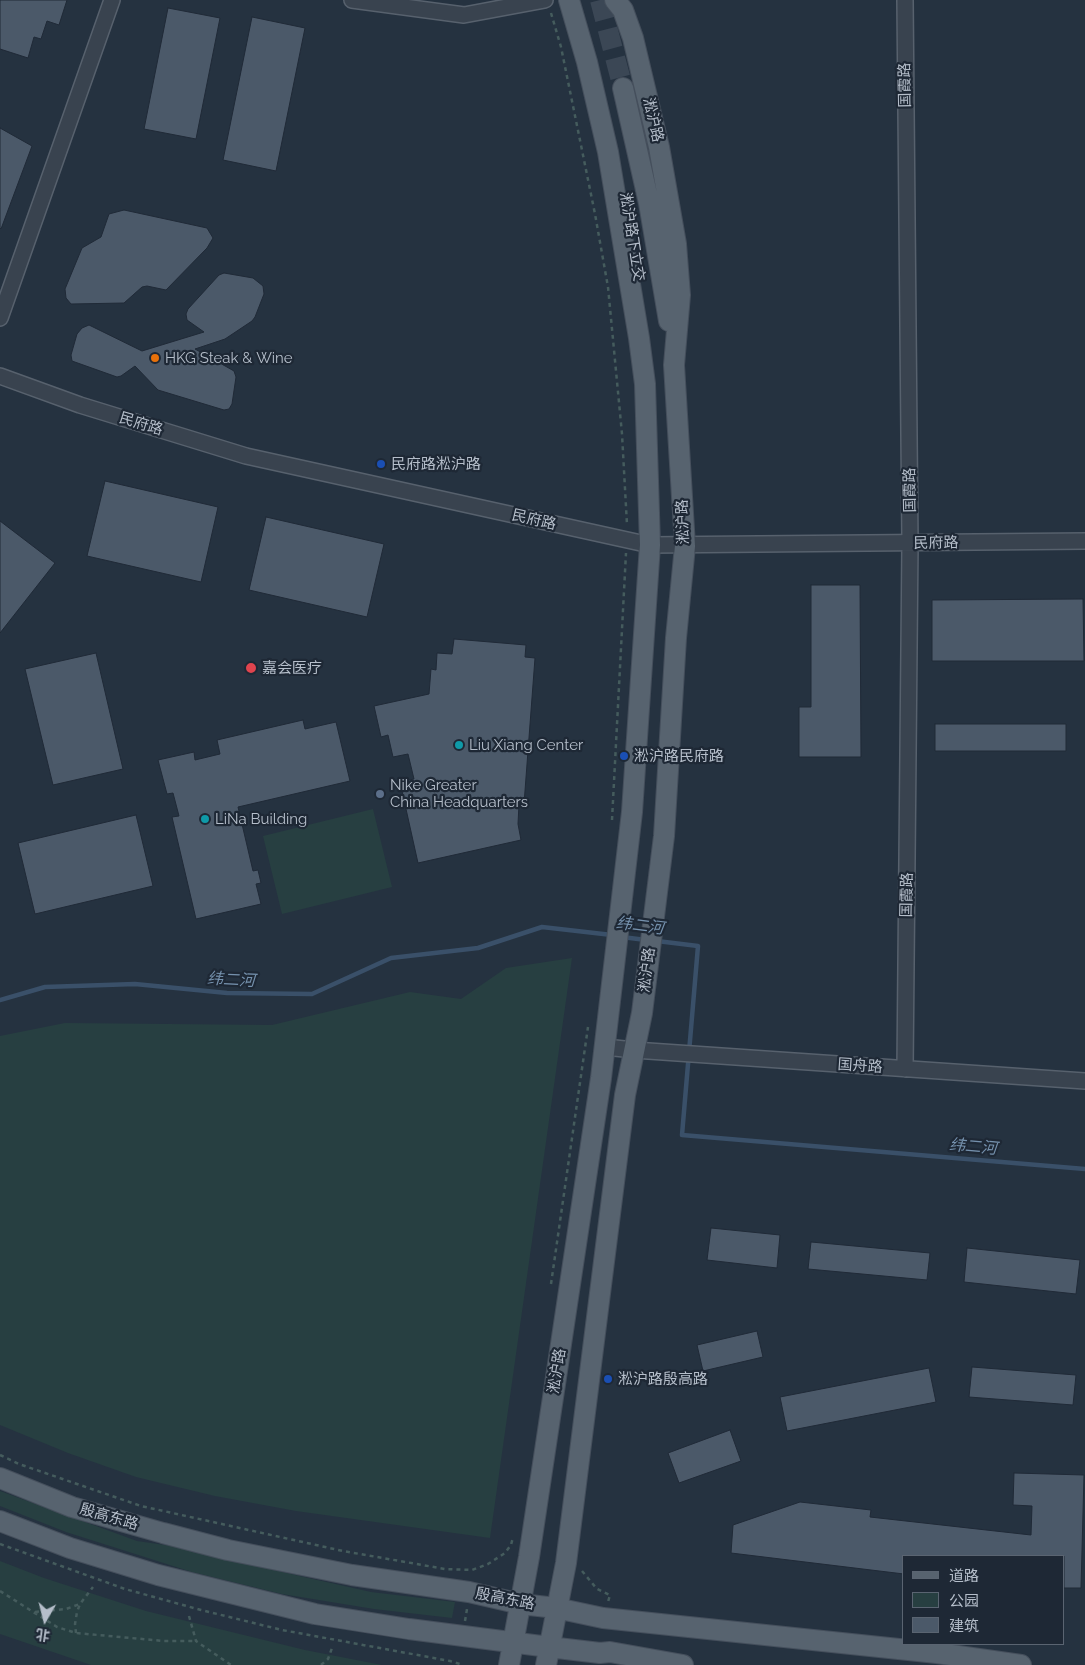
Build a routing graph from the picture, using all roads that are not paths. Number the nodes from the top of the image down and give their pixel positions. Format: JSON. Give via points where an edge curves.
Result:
{"nodes":[{"id":1,"x":112,"y":0,"type":"edge"},
{"id":2,"x":352,"y":0,"type":"edge"},
{"id":3,"x":570,"y":0,"type":"edge"},
{"id":4,"x":615,"y":0,"type":"edge"},
{"id":5,"x":905,"y":0,"type":"edge"},
{"id":6,"x":547,"y":4,"type":"edge"},
{"id":7,"x":624,"y":88,"type":"tunnel mouth"},
{"id":8,"x":602,"y":93,"type":"tunnel mouth"},
{"id":9,"x":0,"y":318,"type":"edge"},
{"id":10,"x":674,"y":365,"type":"junction"},
{"id":11,"x":0,"y":376,"type":"edge"},
{"id":12,"x":645,"y":384,"type":"junction"},
{"id":13,"x":1085,"y":541,"type":"edge"},
{"id":14,"x":910,"y":543,"type":"junction"},
{"id":15,"x":650,"y":545,"type":"junction"},
{"id":16,"x":685,"y":546,"type":"junction"},
{"id":17,"x":605,"y":1047,"type":"junction"},
{"id":18,"x":635,"y":1050,"type":"junction"},
{"id":19,"x":906,"y":1070,"type":"junction"},
{"id":20,"x":1085,"y":1081,"type":"edge"},
{"id":21,"x":0,"y":1478,"type":"edge"},
{"id":22,"x":0,"y":1521,"type":"edge"},
{"id":23,"x":521,"y":1604,"type":"junction"},
{"id":24,"x":556,"y":1608,"type":"junction"},
{"id":25,"x":513,"y":1642,"type":"junction"},
{"id":26,"x":548,"y":1656,"type":"edge"},
{"id":27,"x":509,"y":1665,"type":"edge"},
{"id":28,"x":683,"y":1665,"type":"edge"},
{"id":29,"x":1022,"y":1665,"type":"edge"}],
"edges":[{"from":1,"to":9,"type":"street"},
{"from":2,"to":6,"type":"street","via":[[464,16]]},
{"from":3,"to":12,"type":"main road","name":"淞沪路","via":[[608,152]]},
{"from":4,"to":10,"type":"main road","name":"淞沪路","via":[[623,10],[634,38],[659,147],[676,244],[680,295]]},
{"from":5,"to":14,"type":"street","name":"国霞路"},
{"from":7,"to":10,"type":"main road","name":"淞沪路下立交","via":[[667,301]]},
{"from":8,"to":12,"type":"main road","name":"淞沪路下立交","via":[[633,238],[643,313]]},
{"from":10,"to":16,"type":"main road","name":"淞沪路"},
{"from":11,"to":15,"type":"street","name":"民府路","via":[[80,405],[246,456]]},
{"from":12,"to":15,"type":"main road","name":"淞沪路"},
{"from":13,"to":14,"type":"street","name":"民府路"},
{"from":14,"to":16,"type":"street","name":"民府路"},
{"from":14,"to":19,"type":"street","name":"国霞路"},
{"from":15,"to":16,"type":"street","name":"民府路"},
{"from":15,"to":17,"type":"main road","name":"淞沪路","via":[[632,812]]},
{"from":16,"to":18,"type":"main road","name":"淞沪路","via":[[664,836]]},
{"from":17,"to":18,"type":"street"},
{"from":17,"to":23,"type":"main road","name":"淞沪路"},
{"from":18,"to":19,"type":"street","name":"国舟路"},
{"from":18,"to":24,"type":"main road","name":"淞沪路","via":[[625,1095],[566,1563]]},
{"from":19,"to":20,"type":"street","name":"国舟路"},
{"from":21,"to":23,"type":"main road","name":"殷高东路","via":[[72,1507],[228,1550]]},
{"from":22,"to":25,"type":"main road","via":[[70,1548],[158,1575],[315,1614]]},
{"from":23,"to":24,"type":"main road","name":"殷高东路"},
{"from":23,"to":25,"type":"main road","name":"淞沪路"},
{"from":24,"to":26,"type":"main road","name":"淞沪路"},
{"from":24,"to":29,"type":"main road","name":"殷高东路","via":[[603,1618]]},
{"from":25,"to":26,"type":"main road"},
{"from":25,"to":27,"type":"main road","name":"淞沪路"},
{"from":26,"to":28,"type":"main road","via":[[610,1652]]}]}
